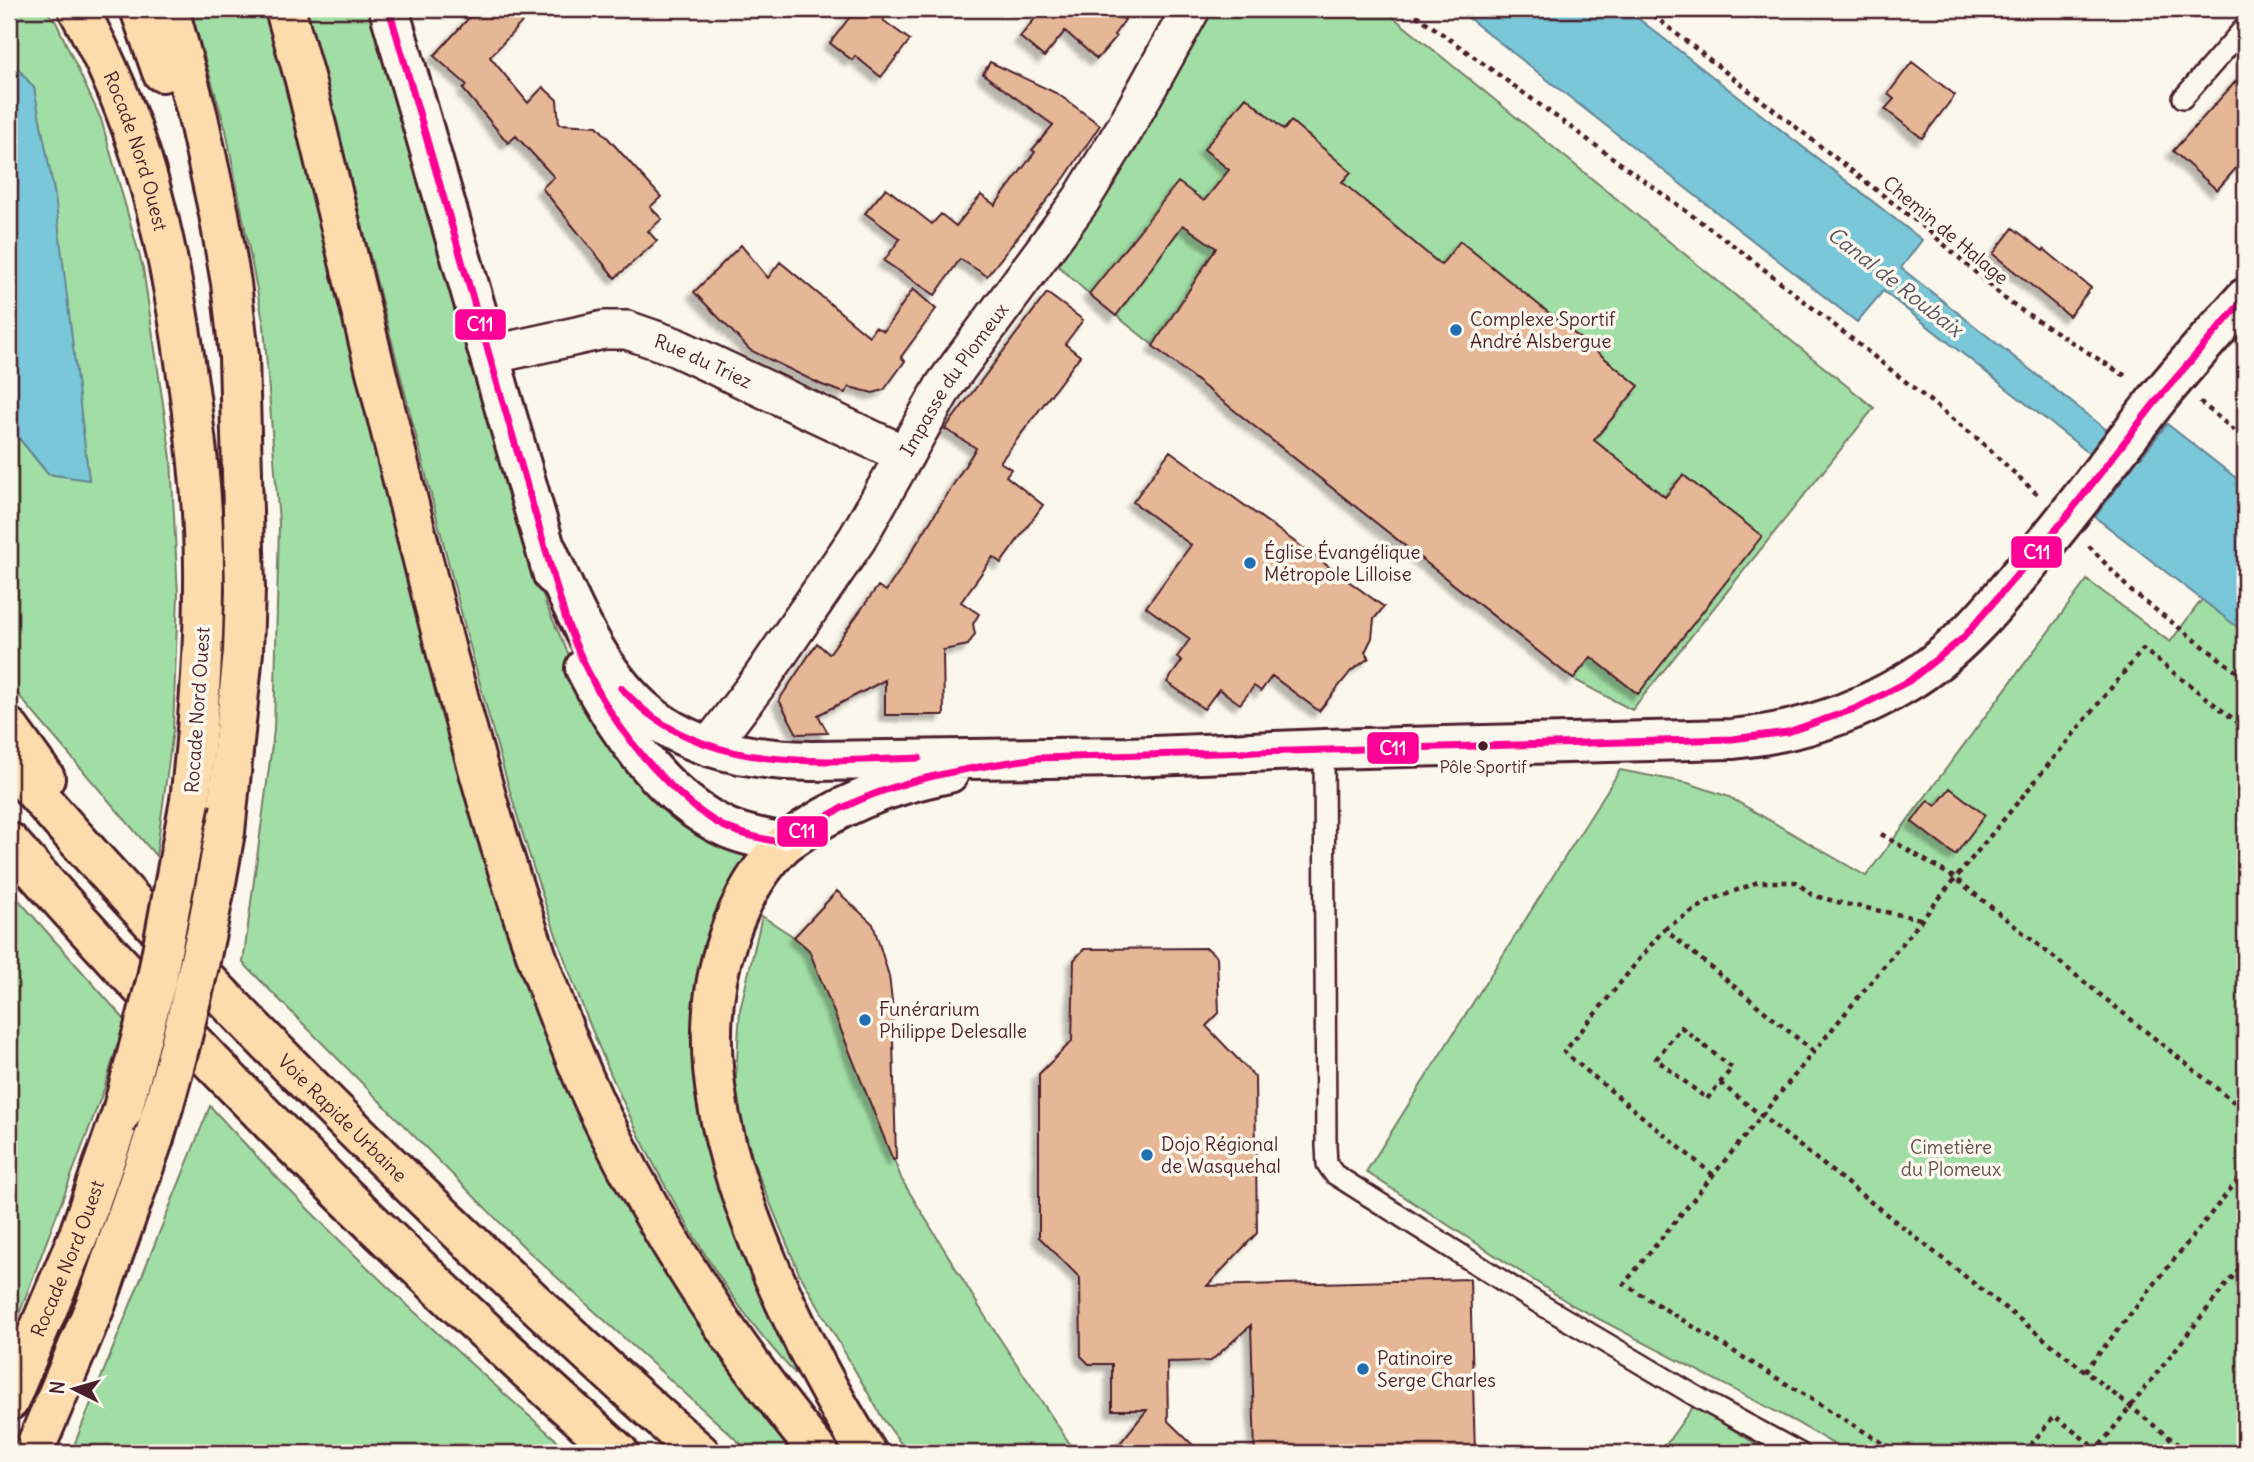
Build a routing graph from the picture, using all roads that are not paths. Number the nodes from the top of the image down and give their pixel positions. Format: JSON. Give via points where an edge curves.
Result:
{"nodes":[{"id":1,"x":78,"y":9,"type":"edge"},
{"id":2,"x":140,"y":9,"type":"edge"},
{"id":3,"x":169,"y":9,"type":"edge"},
{"id":4,"x":285,"y":9,"type":"edge"},
{"id":5,"x":389,"y":9,"type":"edge"},
{"id":6,"x":1191,"y":9,"type":"edge"},
{"id":7,"x":2245,"y":27,"type":"edge"},
{"id":8,"x":2183,"y":98,"type":"dead end"},
{"id":9,"x":2245,"y":298,"type":"edge"},
{"id":10,"x":490,"y":355,"type":"junction"},
{"id":11,"x":241,"y":425,"type":"junction"},
{"id":12,"x":905,"y":455,"type":"junction"},
{"id":13,"x":548,"y":552,"type":"junction"},
{"id":14,"x":9,"y":728,"type":"edge"},
{"id":15,"x":710,"y":746,"type":"junction"},
{"id":16,"x":1324,"y":749,"type":"junction"},
{"id":17,"x":1037,"y":758,"type":"junction"},
{"id":18,"x":9,"y":762,"type":"edge"},
{"id":19,"x":9,"y":842,"type":"edge"},
{"id":20,"x":785,"y":843,"type":"junction"},
{"id":21,"x":146,"y":915,"type":"junction"},
{"id":22,"x":9,"y":1401,"type":"edge"},
{"id":23,"x":33,"y":1453,"type":"edge"},
{"id":24,"x":620,"y":1453,"type":"edge"},
{"id":25,"x":700,"y":1453,"type":"edge"},
{"id":26,"x":819,"y":1453,"type":"edge"},
{"id":27,"x":867,"y":1453,"type":"edge"},
{"id":28,"x":1800,"y":1453,"type":"edge"}],
"edges":[{"from":1,"to":22,"type":"highway","name":"Rocade Nord Ouest","bridge":true,"via":[[102,53],[156,203],[178,315],[200,486],[204,582],[201,692],[190,801],[157,978],[122,1112],[79,1234]]},
{"from":2,"to":11,"type":"highway","via":[[188,166]]},
{"from":3,"to":11,"type":"highway","via":[[198,117],[226,255],[236,321]]},
{"from":4,"to":26,"type":"highway","via":[[472,751],[526,929],[583,1076],[645,1199],[751,1367]]},
{"from":5,"to":10,"type":"street"},
{"from":6,"to":12,"type":"street","name":"Impasse du Plomeux","via":[[1081,200],[958,365]]},
{"from":7,"to":8,"type":"lane"},
{"from":9,"to":16,"type":"street","via":[[1976,624],[1936,662],[1882,696],[1813,725],[1732,739]]},
{"from":10,"to":12,"type":"street","name":"Rue du Triez","via":[[604,330],[627,330],[673,346]]},
{"from":10,"to":13,"type":"street"},
{"from":11,"to":23,"type":"highway","name":"Rocade Nord Ouest","bridge":true,"via":[[245,589],[240,677],[225,832],[210,919],[154,1138],[96,1304]]},
{"from":12,"to":15,"type":"street","name":"Impasse du Plomeux","via":[[857,539]]},
{"from":13,"to":15,"type":"street","via":[[589,642],[623,691],[663,726]]},
{"from":13,"to":20,"type":"street","via":[[579,655],[612,719],[634,748],[697,810],[726,827]]},
{"from":14,"to":21,"type":"highway"},
{"from":15,"to":17,"type":"street","via":[[781,760]]},
{"from":16,"to":17,"type":"street"},
{"from":16,"to":28,"type":"lane","via":[[1327,1164],[1334,1174],[1525,1295]]},
{"from":17,"to":20,"type":"street","via":[[933,776],[869,794]]},
{"from":18,"to":21,"type":"highway","name":"Voie Rapide Urbaine"},
{"from":19,"to":24,"type":"highway","via":[[127,973],[333,1185],[454,1303]]},
{"from":20,"to":27,"type":"highway","via":[[751,886],[723,952],[712,1015],[715,1097],[729,1163],[779,1289],[817,1369]]},
{"from":21,"to":25,"type":"highway","name":"Voie Rapide Urbaine","via":[[394,1169]]}]}
